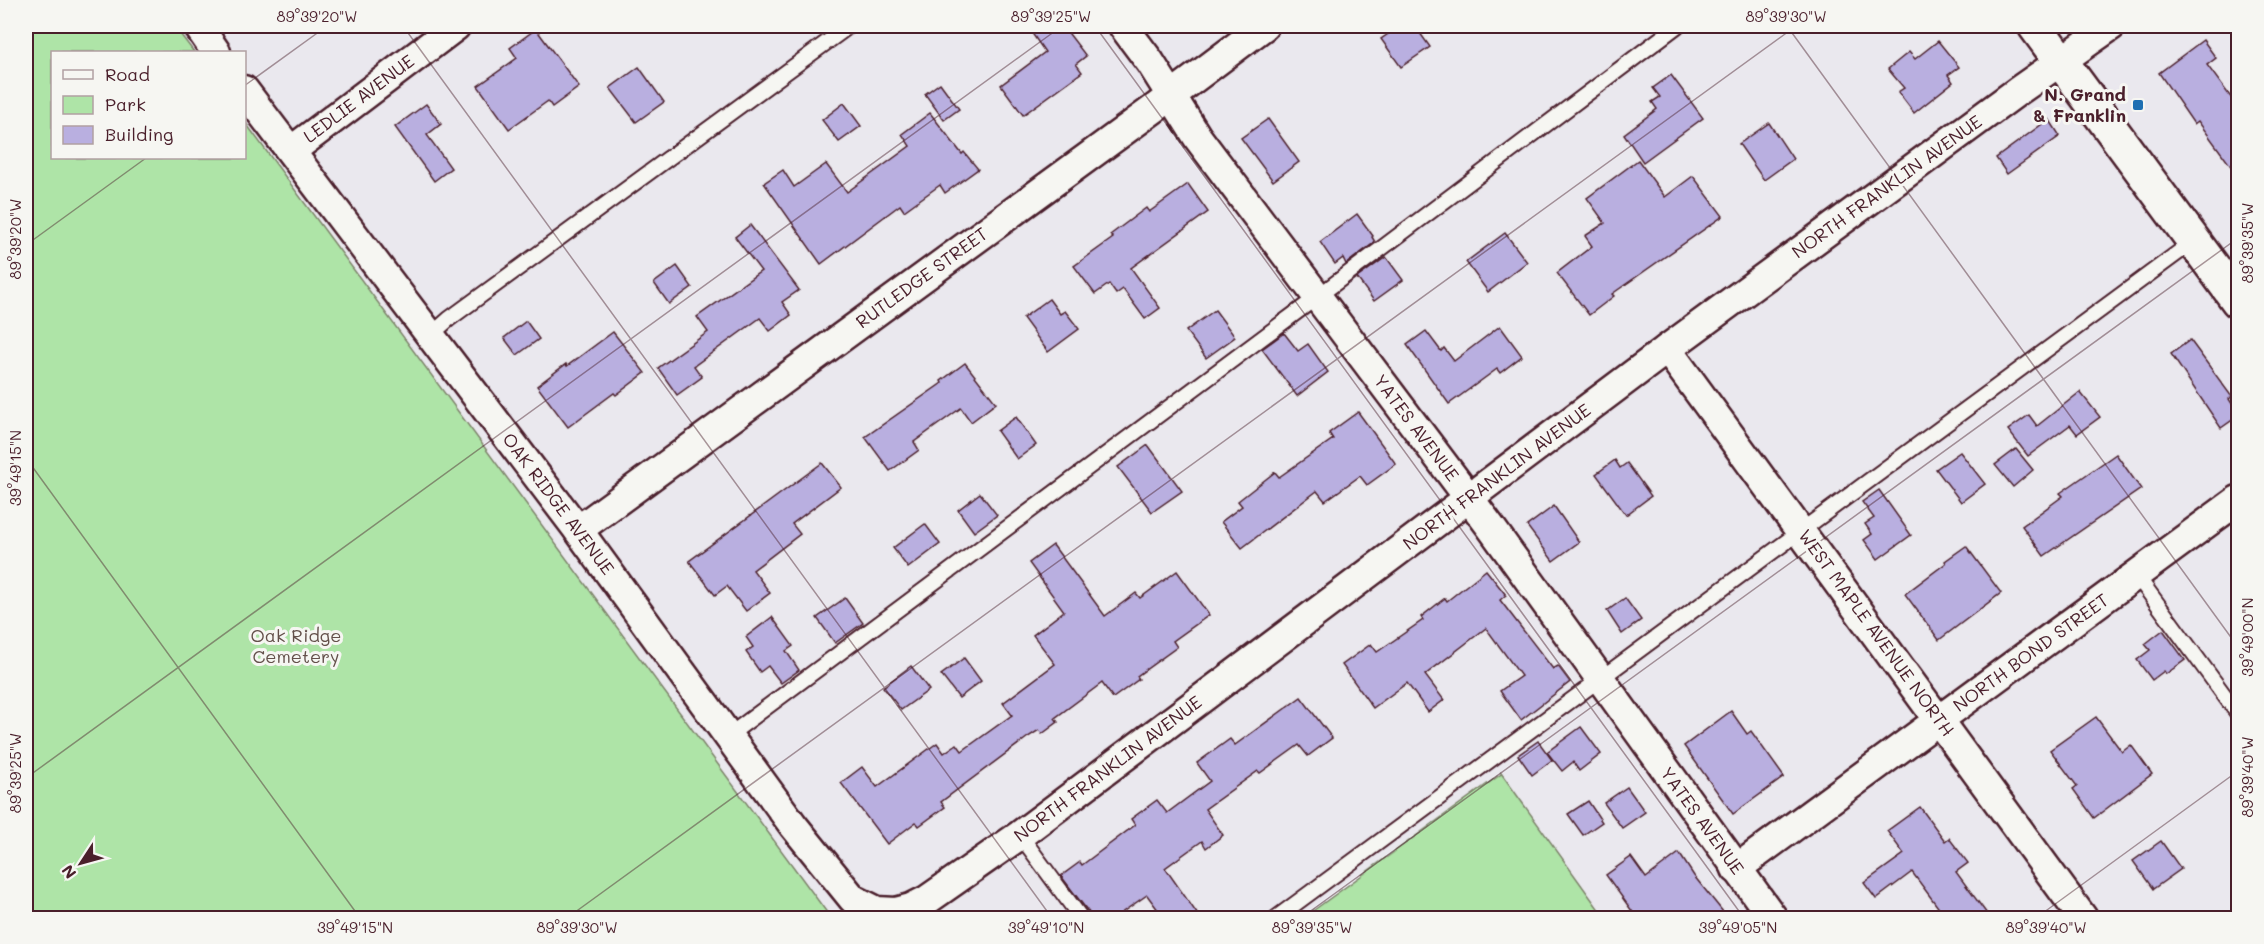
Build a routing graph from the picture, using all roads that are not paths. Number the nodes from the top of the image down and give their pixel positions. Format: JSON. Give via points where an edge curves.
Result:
{"nodes":[{"id":1,"x":198,"y":26,"type":"edge"},
{"id":2,"x":456,"y":26,"type":"edge"},
{"id":3,"x":849,"y":26,"type":"edge"},
{"id":4,"x":1123,"y":26,"type":"edge"},
{"id":5,"x":1264,"y":26,"type":"edge"},
{"id":6,"x":1677,"y":26,"type":"edge"},
{"id":7,"x":2035,"y":26,"type":"edge"},
{"id":8,"x":2111,"y":26,"type":"edge"},
{"id":9,"x":215,"y":51,"type":"edge"},
{"id":10,"x":2061,"y":61,"type":"junction"},
{"id":11,"x":246,"y":93,"type":"edge"},
{"id":12,"x":1172,"y":95,"type":"junction"},
{"id":13,"x":291,"y":152,"type":"junction"},
{"id":14,"x":2194,"y":241,"type":"junction"},
{"id":15,"x":1317,"y":297,"type":"junction"},
{"id":16,"x":2238,"y":301,"type":"edge"},
{"id":17,"x":431,"y":335,"type":"junction"},
{"id":18,"x":1667,"y":349,"type":"junction"},
{"id":19,"x":1469,"y":498,"type":"junction"},
{"id":20,"x":2238,"y":500,"type":"edge"},
{"id":21,"x":578,"y":530,"type":"junction"},
{"id":22,"x":1801,"y":532,"type":"junction"},
{"id":23,"x":2137,"y":576,"type":"junction"},
{"id":24,"x":1599,"y":679,"type":"junction"},
{"id":25,"x":2238,"y":714,"type":"edge"},
{"id":26,"x":1940,"y":720,"type":"junction"},
{"id":27,"x":728,"y":736,"type":"junction"},
{"id":28,"x":1020,"y":835,"type":"junction"},
{"id":29,"x":1736,"y":869,"type":"junction"},
{"id":30,"x":877,"y":911,"type":"joint"},
{"id":31,"x":1082,"y":918,"type":"edge"},
{"id":32,"x":1276,"y":918,"type":"edge"},
{"id":33,"x":1773,"y":918,"type":"edge"},
{"id":34,"x":2083,"y":918,"type":"edge"}],
"edges":[{"from":1,"to":9,"type":"street"},
{"from":2,"to":13,"type":"street","name":"LEDLIE AVENUE"},
{"from":3,"to":17,"type":"lane"},
{"from":4,"to":12,"type":"street","name":"YATES AVENUE"},
{"from":5,"to":12,"type":"street","name":"RUTLEDGE STREET"},
{"from":6,"to":15,"type":"lane"},
{"from":7,"to":10,"type":"main road"},
{"from":8,"to":10,"type":"street","name":"NORTH FRANKLIN AVENUE"},
{"from":10,"to":14,"type":"main road"},
{"from":10,"to":18,"type":"street","name":"NORTH FRANKLIN AVENUE"},
{"from":11,"to":13,"type":"street","name":"OAK RIDGE AVENUE"},
{"from":12,"to":15,"type":"street","name":"YATES AVENUE","via":[[1198,138]]},
{"from":12,"to":21,"type":"street","name":"RUTLEDGE STREET"},
{"from":13,"to":17,"type":"street","name":"OAK RIDGE AVENUE"},
{"from":14,"to":16,"type":"main road"},
{"from":14,"to":22,"type":"lane"},
{"from":15,"to":19,"type":"street","name":"YATES AVENUE"},
{"from":15,"to":27,"type":"lane"},
{"from":17,"to":21,"type":"street","name":"OAK RIDGE AVENUE"},
{"from":18,"to":19,"type":"street","name":"NORTH FRANKLIN AVENUE"},
{"from":18,"to":22,"type":"street","name":"WEST MAPLE AVENUE NORTH"},
{"from":19,"to":24,"type":"street","name":"YATES AVENUE"},
{"from":19,"to":28,"type":"street","name":"NORTH FRANKLIN AVENUE"},
{"from":20,"to":23,"type":"street","name":"NORTH BOND STREET"},
{"from":21,"to":27,"type":"street","name":"OAK RIDGE AVENUE"},
{"from":22,"to":24,"type":"lane"},
{"from":22,"to":26,"type":"street","name":"WEST MAPLE AVENUE NORTH"},
{"from":23,"to":25,"type":"lane"},
{"from":23,"to":26,"type":"street","name":"NORTH BOND STREET"},
{"from":24,"to":29,"type":"street","name":"YATES AVENUE"},
{"from":24,"to":32,"type":"lane"},
{"from":26,"to":29,"type":"street","name":"NORTH BOND STREET"},
{"from":26,"to":34,"type":"street","name":"WEST MAPLE AVENUE NORTH"},
{"from":27,"to":30,"type":"street","name":"OAK RIDGE AVENUE","via":[[853,898]]},
{"from":28,"to":30,"type":"street","name":"NORTH FRANKLIN AVENUE","via":[[927,900],[896,912]]},
{"from":28,"to":31,"type":"lane"},
{"from":29,"to":33,"type":"street","name":"YATES AVENUE"}]}
